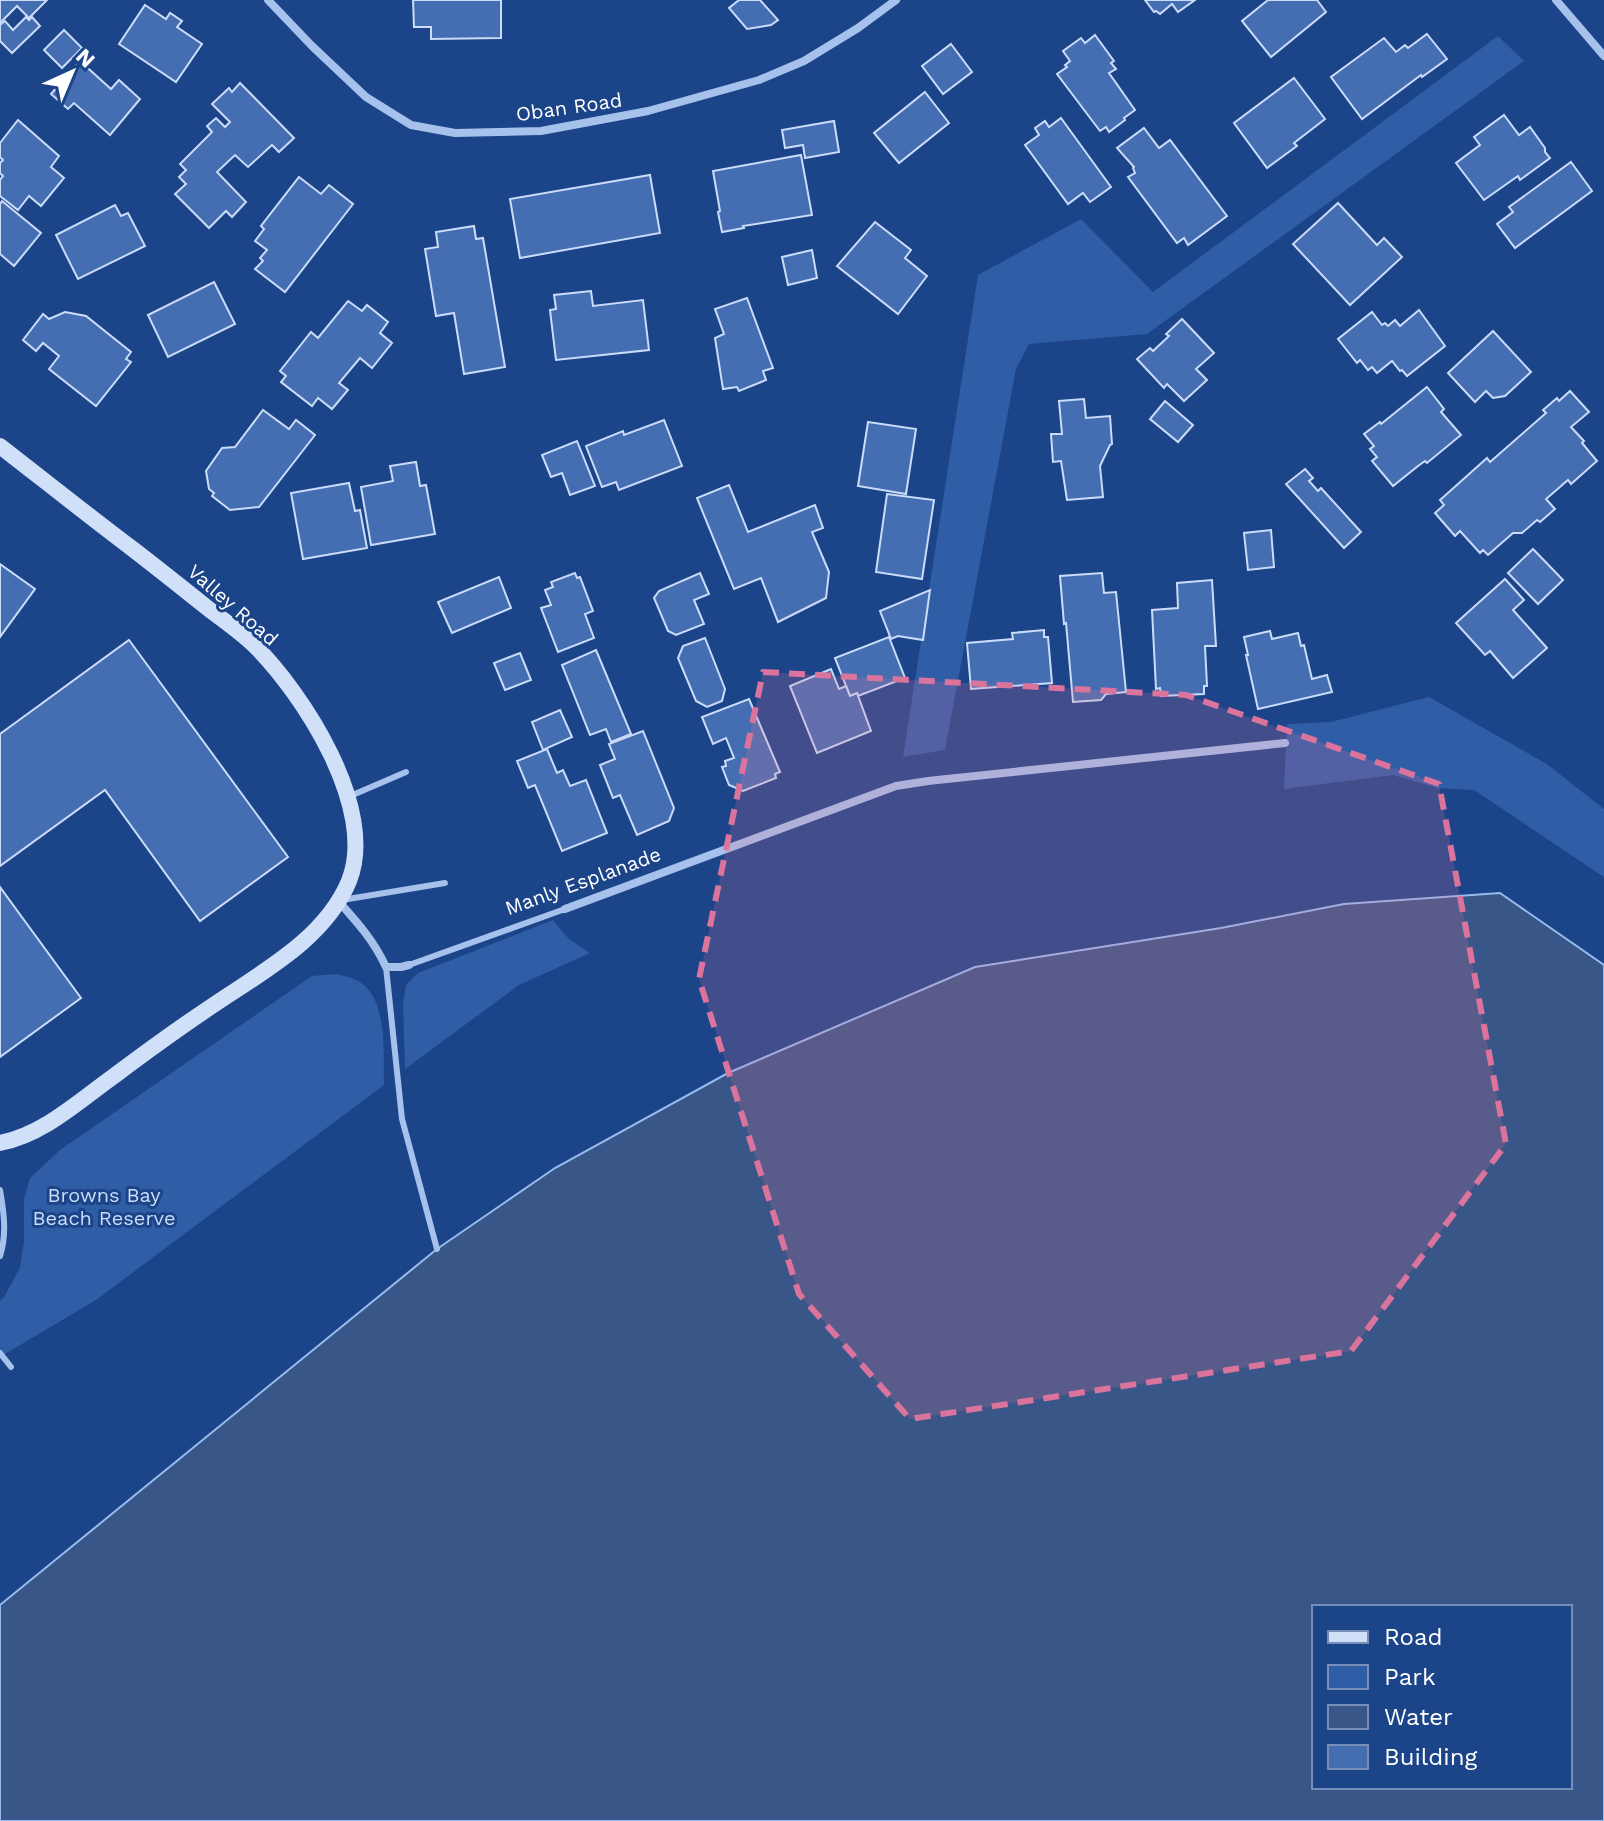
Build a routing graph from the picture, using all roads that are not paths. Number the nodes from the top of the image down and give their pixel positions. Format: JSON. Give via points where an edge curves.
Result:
{"nodes":[{"id":1,"x":268,"y":0,"type":"edge"},
{"id":2,"x":896,"y":0,"type":"edge"},
{"id":3,"x":1556,"y":0,"type":"edge"},
{"id":4,"x":1604,"y":56,"type":"edge"},
{"id":5,"x":0,"y":446,"type":"edge"},
{"id":6,"x":1285,"y":743,"type":"dead end"},
{"id":7,"x":406,"y":772,"type":"dead end"},
{"id":8,"x":348,"y":797,"type":"junction"},
{"id":9,"x":445,"y":883,"type":"dead end"},
{"id":10,"x":338,"y":901,"type":"junction"},
{"id":11,"x":565,"y":909,"type":"joint"},
{"id":12,"x":409,"y":965,"type":"joint"},
{"id":13,"x":386,"y":967,"type":"junction"},
{"id":14,"x":0,"y":1143,"type":"edge"},
{"id":15,"x":0,"y":1190,"type":"edge"},
{"id":16,"x":437,"y":1249,"type":"dead end"},
{"id":17,"x":0,"y":1256,"type":"edge"},
{"id":18,"x":0,"y":1353,"type":"edge"},
{"id":19,"x":11,"y":1367,"type":"dead end"}],
"edges":[{"from":1,"to":2,"type":"street","name":"Oban Road","via":[[366,97],[411,125],[455,133],[541,131],[648,111],[759,80],[804,61]]},
{"from":3,"to":4,"type":"street"},
{"from":5,"to":8,"type":"street","name":"Valley Road","via":[[251,643],[314,722]]},
{"from":6,"to":11,"type":"street","name":"Manly Esplanade","via":[[896,786]]},
{"from":7,"to":8,"type":"lane"},
{"from":8,"to":10,"type":"street","name":"Valley Road","via":[[353,860]]},
{"from":9,"to":10,"type":"lane"},
{"from":10,"to":13,"type":"street","via":[[365,930]]},
{"from":10,"to":14,"type":"street","via":[[317,929],[286,955],[56,1119]]},
{"from":11,"to":12,"type":"lane","name":"Manly Esplanade"},
{"from":12,"to":13,"type":"street","name":"Manly Esplanade"},
{"from":13,"to":16,"type":"lane","via":[[402,1119]]},
{"from":15,"to":17,"type":"lane","via":[[5,1222]]},
{"from":18,"to":19,"type":"lane"}]}
